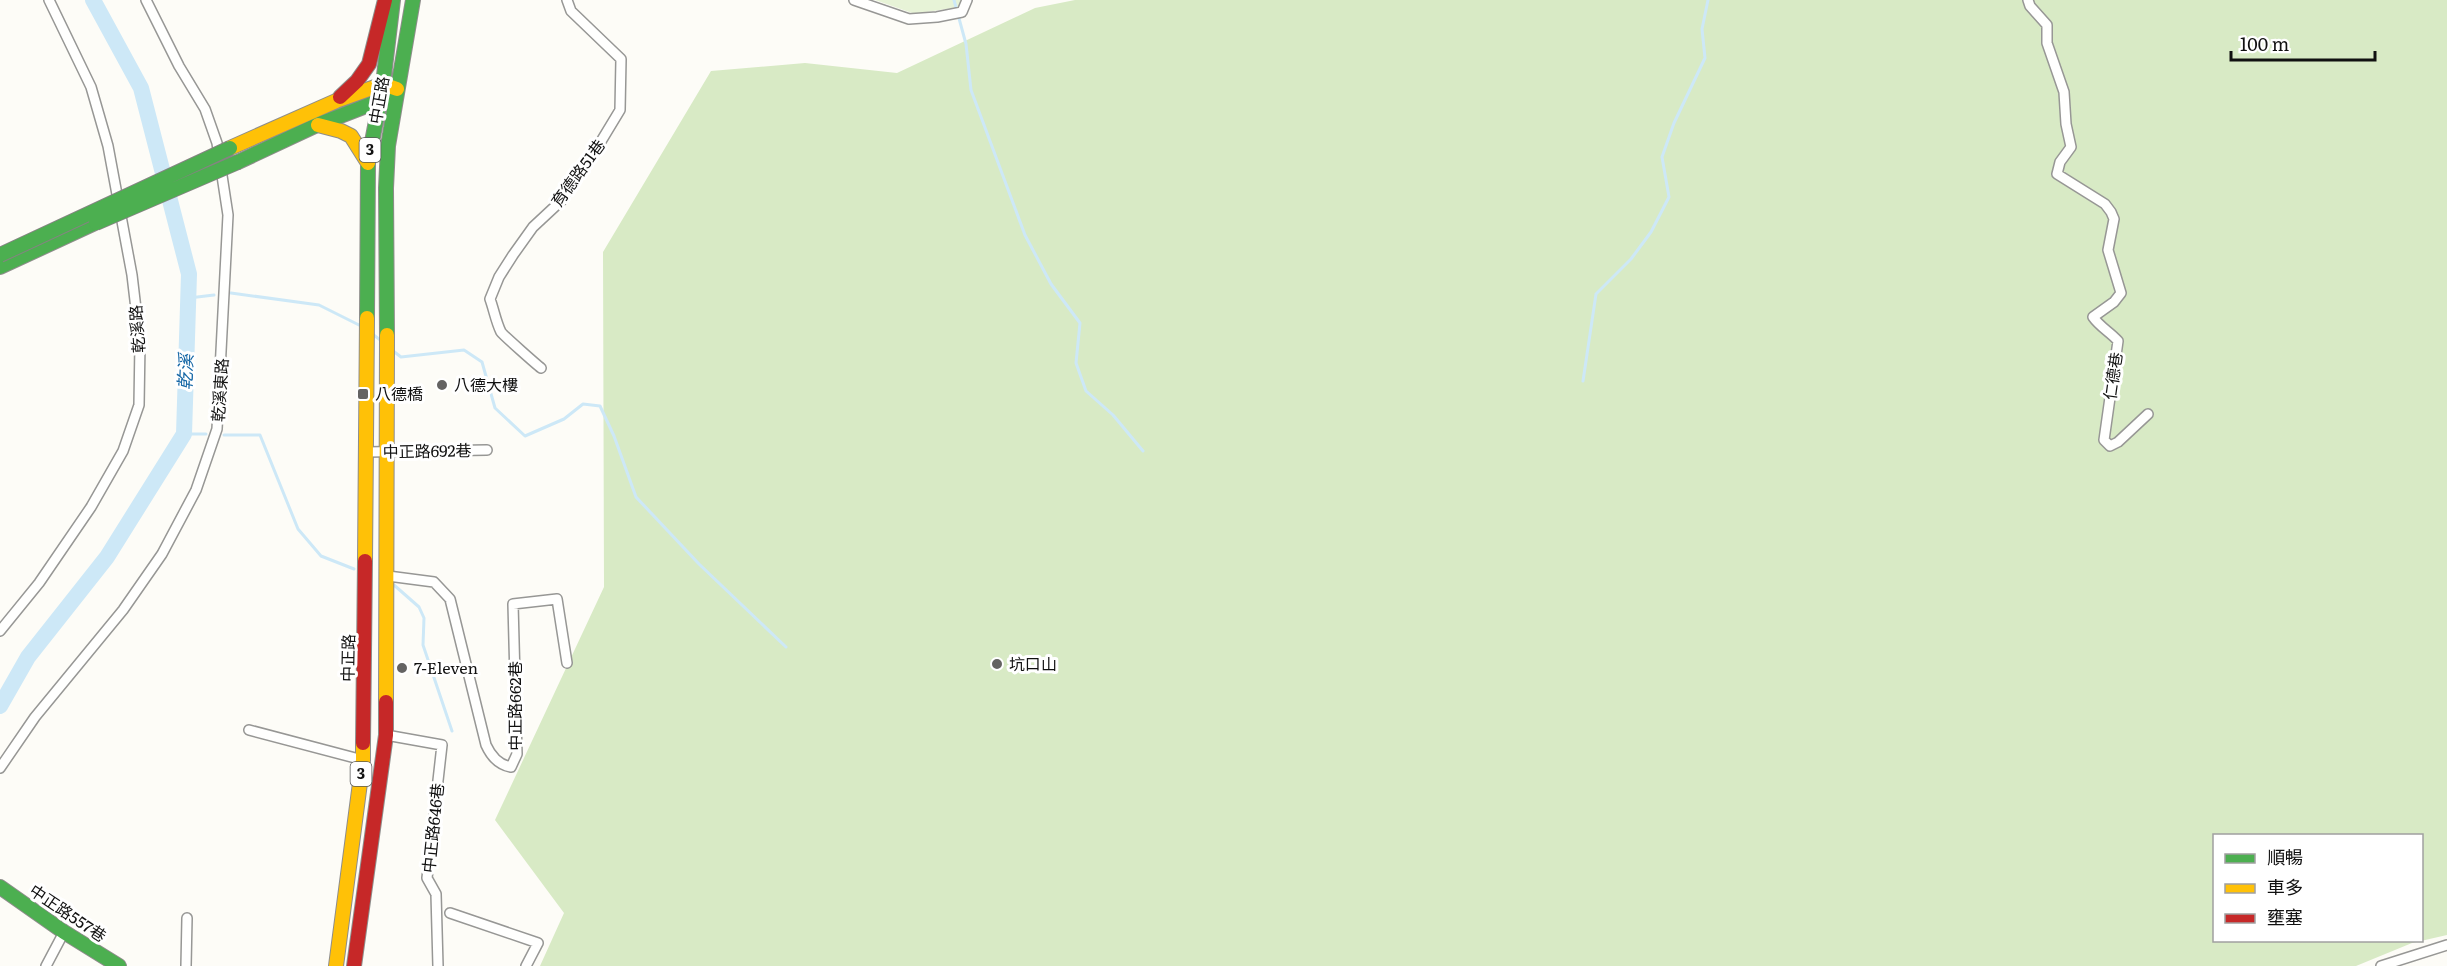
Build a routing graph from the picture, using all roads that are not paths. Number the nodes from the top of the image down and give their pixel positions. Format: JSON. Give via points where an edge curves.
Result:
{"nodes":[{"id":1,"x":49,"y":0,"type":"edge"},
{"id":2,"x":146,"y":0,"type":"edge"},
{"id":3,"x":385,"y":0,"type":"edge"},
{"id":4,"x":393,"y":0,"type":"edge"},
{"id":5,"x":413,"y":0,"type":"edge"},
{"id":6,"x":567,"y":0,"type":"edge"},
{"id":7,"x":854,"y":0,"type":"edge"},
{"id":8,"x":967,"y":0,"type":"edge"},
{"id":9,"x":2028,"y":0,"type":"edge"},
{"id":10,"x":382,"y":84,"type":"junction"},
{"id":11,"x":397,"y":89,"type":"junction"},
{"id":12,"x":379,"y":100,"type":"junction"},
{"id":13,"x":336,"y":101,"type":"junction"},
{"id":14,"x":317,"y":125,"type":"junction"},
{"id":15,"x":368,"y":163,"type":"junction"},
{"id":16,"x":0,"y":255,"type":"edge"},
{"id":17,"x":0,"y":267,"type":"edge"},
{"id":18,"x":541,"y":368,"type":"dead end"},
{"id":19,"x":2148,"y":414,"type":"dead end"},
{"id":20,"x":487,"y":450,"type":"dead end"},
{"id":21,"x":367,"y":452,"type":"junction"},
{"id":22,"x":388,"y":452,"type":"junction"},
{"id":23,"x":388,"y":576,"type":"junction"},
{"id":24,"x":0,"y":631,"type":"edge"},
{"id":25,"x":567,"y":663,"type":"dead end"},
{"id":26,"x":386,"y":704,"type":"junction"},
{"id":27,"x":364,"y":706,"type":"junction"},
{"id":28,"x":249,"y":730,"type":"dead end"},
{"id":29,"x":386,"y":735,"type":"junction"},
{"id":30,"x":363,"y":760,"type":"junction"},
{"id":31,"x":0,"y":768,"type":"edge"},
{"id":32,"x":0,"y":887,"type":"edge"},
{"id":33,"x":450,"y":913,"type":"dead end"},
{"id":34,"x":187,"y":918,"type":"dead end"},
{"id":35,"x":63,"y":932,"type":"junction"},
{"id":36,"x":2447,"y":945,"type":"edge"},
{"id":37,"x":46,"y":966,"type":"edge"},
{"id":38,"x":119,"y":966,"type":"edge"},
{"id":39,"x":186,"y":966,"type":"edge"},
{"id":40,"x":336,"y":966,"type":"edge"},
{"id":41,"x":354,"y":966,"type":"edge"},
{"id":42,"x":438,"y":966,"type":"edge"},
{"id":43,"x":526,"y":966,"type":"edge"},
{"id":44,"x":2381,"y":966,"type":"edge"}],
"edges":[{"from":1,"to":24,"type":"street","name":"乾溪路","via":[[91,87],[108,146],[132,275],[140,343],[139,405],[123,451],[91,507],[39,583]]},
{"from":2,"to":31,"type":"street","name":"乾溪東路","via":[[205,109],[225,185],[228,215],[217,429],[196,490],[162,554]]},
{"from":3,"to":13,"type":"main road","via":[[369,64]]},
{"from":4,"to":10,"type":"main road","name":"中正路","number":"3"},
{"from":5,"to":11,"type":"main road","name":"中正路","number":"3"},
{"from":6,"to":18,"type":"street","name":"育德路51巷","via":[[571,11],[621,59],[620,110],[562,200],[533,227],[513,255],[490,299],[502,335]]},
{"from":7,"to":8,"type":"street","via":[[909,19],[962,12]]},
{"from":9,"to":19,"type":"street","name":"仁德巷","via":[[2047,25],[2047,43],[2064,92],[2071,147],[2057,174],[2105,204],[2114,219],[2108,250],[2121,293],[2093,317],[2118,341],[2104,440],[2109,446],[2118,442]]},
{"from":10,"to":11,"type":"main road"},
{"from":10,"to":12,"type":"main road","name":"中正路","number":"3"},
{"from":10,"to":13,"type":"main road"},
{"from":11,"to":12,"type":"main road"},
{"from":11,"to":22,"type":"main road","name":"中正路","number":"3","via":[[388,146]]},
{"from":12,"to":14,"type":"main road"},
{"from":12,"to":15,"type":"main road","name":"中正路","number":"3"},
{"from":13,"to":16,"type":"main road","bridge":true},
{"from":14,"to":15,"type":"main road","via":[[348,134]]},
{"from":14,"to":17,"type":"main road","bridge":true},
{"from":15,"to":21,"type":"main road","name":"中正路","number":"3"},
{"from":20,"to":22,"type":"street","name":"中正路692巷"},
{"from":21,"to":22,"type":"street","name":"中正路692巷"},
{"from":21,"to":27,"type":"main road","name":"中正路","number":"3"},
{"from":22,"to":23,"type":"main road","number":"3"},
{"from":23,"to":25,"type":"street","name":"中正路662巷","via":[[434,582],[450,600],[486,745],[503,765],[511,767],[517,754],[513,604],[556,600]]},
{"from":23,"to":26,"type":"main road","number":"3"},
{"from":26,"to":27,"type":"main road"},
{"from":26,"to":29,"type":"main road","number":"3"},
{"from":27,"to":30,"type":"main road","name":"中正路","number":"3"},
{"from":28,"to":30,"type":"street"},
{"from":29,"to":41,"type":"main road","number":"3"},
{"from":29,"to":42,"type":"street","name":"中正路646巷","via":[[442,745],[427,878],[435,894]]},
{"from":30,"to":40,"type":"main road","name":"中正路","number":"3"},
{"from":32,"to":35,"type":"main road","name":"中正路557巷"},
{"from":33,"to":43,"type":"street","via":[[538,943]]},
{"from":34,"to":39,"type":"street"},
{"from":35,"to":37,"type":"street"},
{"from":35,"to":38,"type":"main road","name":"中正路557巷"},
{"from":36,"to":44,"type":"street"}]}
